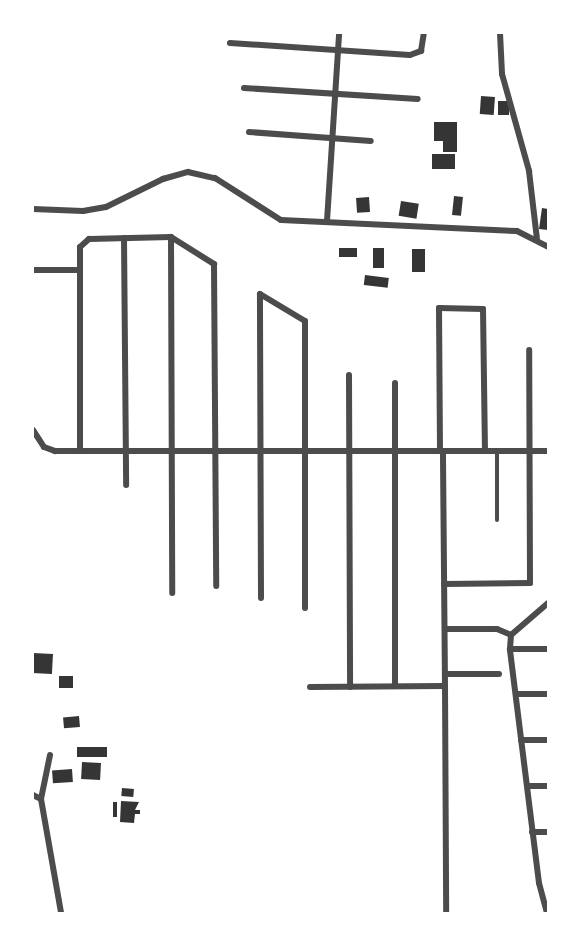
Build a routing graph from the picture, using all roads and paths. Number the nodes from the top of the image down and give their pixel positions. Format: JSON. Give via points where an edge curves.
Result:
{"nodes":[{"id":1,"x":339,"y":33,"type":"edge"},
{"id":2,"x":424,"y":33,"type":"edge"},
{"id":3,"x":500,"y":33,"type":"edge"},
{"id":4,"x":230,"y":43,"type":"dead end"},
{"id":5,"x":338,"y":50,"type":"junction"},
{"id":6,"x":244,"y":88,"type":"dead end"},
{"id":7,"x":335,"y":94,"type":"junction"},
{"id":8,"x":418,"y":99,"type":"dead end"},
{"id":9,"x":249,"y":132,"type":"dead end"},
{"id":10,"x":332,"y":139,"type":"junction"},
{"id":11,"x":371,"y":141,"type":"dead end"},
{"id":12,"x":33,"y":209,"type":"edge"},
{"id":13,"x":327,"y":221,"type":"junction"},
{"id":14,"x":171,"y":237,"type":"junction"},
{"id":15,"x":124,"y":238,"type":"junction"},
{"id":16,"x":537,"y":239,"type":"junction"},
{"id":17,"x":548,"y":248,"type":"edge"},
{"id":18,"x":33,"y":270,"type":"edge"},
{"id":19,"x":80,"y":270,"type":"junction"},
{"id":20,"x":529,"y":350,"type":"dead end"},
{"id":21,"x":349,"y":375,"type":"dead end"},
{"id":22,"x":395,"y":383,"type":"dead end"},
{"id":23,"x":33,"y":430,"type":"edge"},
{"id":24,"x":80,"y":451,"type":"junction"},
{"id":25,"x":125,"y":451,"type":"junction"},
{"id":26,"x":171,"y":451,"type":"junction"},
{"id":27,"x":216,"y":451,"type":"junction"},
{"id":28,"x":260,"y":451,"type":"junction"},
{"id":29,"x":305,"y":451,"type":"junction"},
{"id":30,"x":350,"y":451,"type":"junction"},
{"id":31,"x":395,"y":451,"type":"junction"},
{"id":32,"x":442,"y":451,"type":"junction"},
{"id":33,"x":485,"y":451,"type":"junction"},
{"id":34,"x":497,"y":451,"type":"junction"},
{"id":35,"x":530,"y":451,"type":"junction"},
{"id":36,"x":548,"y":451,"type":"edge"},
{"id":37,"x":126,"y":485,"type":"dead end"},
{"id":38,"x":497,"y":520,"type":"dead end"},
{"id":39,"x":444,"y":584,"type":"junction"},
{"id":40,"x":216,"y":586,"type":"dead end"},
{"id":41,"x":172,"y":593,"type":"dead end"},
{"id":42,"x":261,"y":598,"type":"dead end"},
{"id":43,"x":548,"y":603,"type":"edge"},
{"id":44,"x":305,"y":608,"type":"dead end"},
{"id":45,"x":444,"y":629,"type":"junction"},
{"id":46,"x":511,"y":635,"type":"junction"},
{"id":47,"x":548,"y":649,"type":"edge"},
{"id":48,"x":510,"y":650,"type":"junction"},
{"id":49,"x":445,"y":674,"type":"junction"},
{"id":50,"x":499,"y":674,"type":"dead end"},
{"id":51,"x":395,"y":686,"type":"junction"},
{"id":52,"x":445,"y":686,"type":"junction"},
{"id":53,"x":310,"y":687,"type":"dead end"},
{"id":54,"x":350,"y":687,"type":"junction"},
{"id":55,"x":516,"y":694,"type":"junction"},
{"id":56,"x":548,"y":694,"type":"edge"},
{"id":57,"x":521,"y":740,"type":"junction"},
{"id":58,"x":548,"y":740,"type":"edge"},
{"id":59,"x":50,"y":755,"type":"dead end"},
{"id":60,"x":527,"y":786,"type":"junction"},
{"id":61,"x":548,"y":786,"type":"edge"},
{"id":62,"x":33,"y":795,"type":"edge"},
{"id":63,"x":41,"y":799,"type":"junction"},
{"id":64,"x":532,"y":832,"type":"junction"},
{"id":65,"x":548,"y":832,"type":"edge"},
{"id":66,"x":539,"y":884,"type":"junction"},
{"id":67,"x":548,"y":884,"type":"edge"},
{"id":68,"x":61,"y":913,"type":"edge"},
{"id":69,"x":446,"y":913,"type":"edge"},
{"id":70,"x":547,"y":913,"type":"edge"}],
"edges":[{"from":1,"to":5,"type":"street"},
{"from":2,"to":5,"type":"street","via":[[418,54]]},
{"from":3,"to":16,"type":"street","via":[[502,74],[529,171]]},
{"from":4,"to":5,"type":"street"},
{"from":5,"to":7,"type":"street"},
{"from":6,"to":7,"type":"street"},
{"from":7,"to":8,"type":"street"},
{"from":7,"to":10,"type":"street"},
{"from":9,"to":10,"type":"street"},
{"from":10,"to":11,"type":"street"},
{"from":10,"to":13,"type":"street"},
{"from":12,"to":13,"type":"street","via":[[74,211],[106,207],[163,179],[188,172],[215,178],[281,220]]},
{"from":13,"to":16,"type":"street","via":[[496,228]]},
{"from":14,"to":15,"type":"street"},
{"from":14,"to":26,"type":"street"},
{"from":14,"to":27,"type":"street","via":[[214,264]]},
{"from":15,"to":19,"type":"street","via":[[82,241]]},
{"from":15,"to":25,"type":"street"},
{"from":16,"to":17,"type":"street"},
{"from":18,"to":19,"type":"street"},
{"from":19,"to":24,"type":"street"},
{"from":20,"to":35,"type":"street"},
{"from":21,"to":30,"type":"street"},
{"from":22,"to":31,"type":"street"},
{"from":23,"to":24,"type":"street","via":[[44,447]]},
{"from":24,"to":25,"type":"street"},
{"from":25,"to":26,"type":"street"},
{"from":25,"to":37,"type":"street"},
{"from":26,"to":27,"type":"street"},
{"from":26,"to":41,"type":"street"},
{"from":27,"to":28,"type":"street"},
{"from":27,"to":40,"type":"street"},
{"from":28,"to":29,"type":"street"},
{"from":28,"to":29,"type":"street","via":[[260,294],[305,321]]},
{"from":28,"to":42,"type":"street"},
{"from":29,"to":30,"type":"street"},
{"from":29,"to":44,"type":"street"},
{"from":30,"to":31,"type":"street"},
{"from":30,"to":54,"type":"street"},
{"from":31,"to":32,"type":"street"},
{"from":31,"to":51,"type":"street"},
{"from":32,"to":33,"type":"street"},
{"from":32,"to":33,"type":"street","via":[[439,308],[483,309]]},
{"from":32,"to":39,"type":"street"},
{"from":33,"to":34,"type":"street"},
{"from":34,"to":35,"type":"street"},
{"from":34,"to":38,"type":"lane"},
{"from":35,"to":36,"type":"street"},
{"from":35,"to":39,"type":"street","via":[[530,584]]},
{"from":39,"to":45,"type":"street"},
{"from":43,"to":46,"type":"street"},
{"from":45,"to":46,"type":"street","via":[[497,629]]},
{"from":45,"to":49,"type":"street"},
{"from":46,"to":48,"type":"street"},
{"from":47,"to":48,"type":"street"},
{"from":48,"to":55,"type":"street"},
{"from":49,"to":50,"type":"street"},
{"from":49,"to":52,"type":"street"},
{"from":51,"to":52,"type":"street"},
{"from":51,"to":54,"type":"street"},
{"from":52,"to":69,"type":"street"},
{"from":53,"to":54,"type":"street"},
{"from":55,"to":56,"type":"street"},
{"from":55,"to":57,"type":"street"},
{"from":57,"to":58,"type":"street"},
{"from":57,"to":60,"type":"street"},
{"from":59,"to":63,"type":"street"},
{"from":60,"to":61,"type":"street"},
{"from":60,"to":64,"type":"street"},
{"from":62,"to":63,"type":"street"},
{"from":63,"to":68,"type":"street"},
{"from":64,"to":65,"type":"street"},
{"from":64,"to":66,"type":"street"},
{"from":66,"to":67,"type":"street"},
{"from":66,"to":70,"type":"street"}]}
